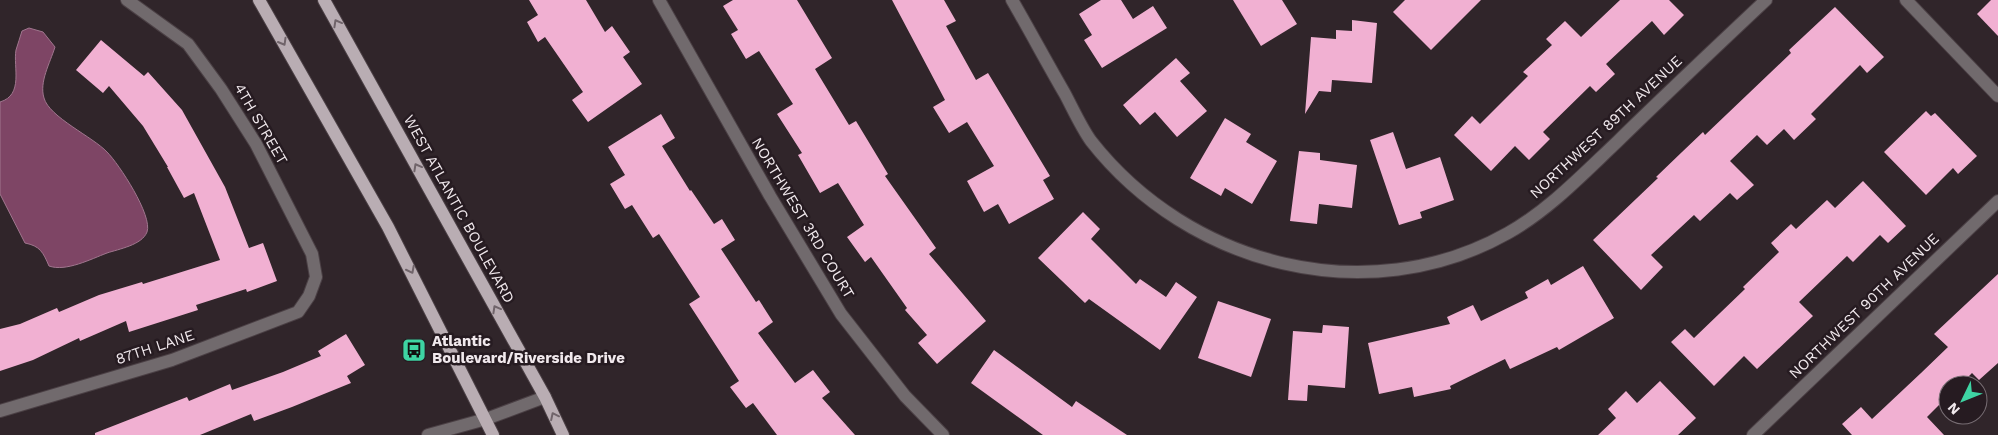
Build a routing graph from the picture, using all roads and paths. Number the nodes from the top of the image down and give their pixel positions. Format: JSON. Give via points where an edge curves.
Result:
{"nodes":[{"id":1,"x":127,"y":0,"type":"edge"},
{"id":2,"x":259,"y":0,"type":"edge"},
{"id":3,"x":324,"y":0,"type":"edge"},
{"id":4,"x":659,"y":0,"type":"edge"},
{"id":5,"x":1012,"y":0,"type":"edge"},
{"id":6,"x":1766,"y":0,"type":"edge"},
{"id":7,"x":1906,"y":0,"type":"edge"},
{"id":8,"x":1998,"y":96,"type":"edge"},
{"id":9,"x":1998,"y":202,"type":"edge"},
{"id":10,"x":310,"y":296,"type":"joint"},
{"id":11,"x":545,"y":397,"type":"junction"},
{"id":12,"x":0,"y":411,"type":"edge"},
{"id":13,"x":486,"y":419,"type":"junction"},
{"id":14,"x":428,"y":435,"type":"edge"},
{"id":15,"x":493,"y":435,"type":"edge"},
{"id":16,"x":563,"y":435,"type":"edge"},
{"id":17,"x":943,"y":435,"type":"edge"},
{"id":18,"x":1753,"y":435,"type":"edge"}],
"edges":[{"from":1,"to":10,"type":"street","name":"4TH STREET","via":[[188,44],[221,88],[256,144],[312,254],[316,277]]},
{"from":2,"to":13,"type":"main road","one_way":true,"via":[[388,227]]},
{"from":11,"to":3,"type":"main road","name":"WEST ATLANTIC BOULEVARD","one_way":true},
{"from":4,"to":17,"type":"street","name":"NORTHWEST 3RD COURT","via":[[841,314],[905,396]]},
{"from":5,"to":6,"type":"street","name":"NORTHWEST 89TH AVENUE","via":[[1090,140],[1140,193],[1196,232],[1245,254],[1289,267],[1336,272],[1389,272],[1452,259],[1509,233],[1558,197]]},
{"from":7,"to":8,"type":"street"},
{"from":9,"to":18,"type":"street","name":"NORTHWEST 90TH AVENUE"},
{"from":10,"to":12,"type":"street","name":"87TH LANE","via":[[298,312],[172,360]]},
{"from":11,"to":13,"type":"street"},
{"from":16,"to":11,"type":"main road","name":"WEST ATLANTIC BOULEVARD","one_way":true},
{"from":13,"to":14,"type":"street"},
{"from":13,"to":15,"type":"main road"}]}
